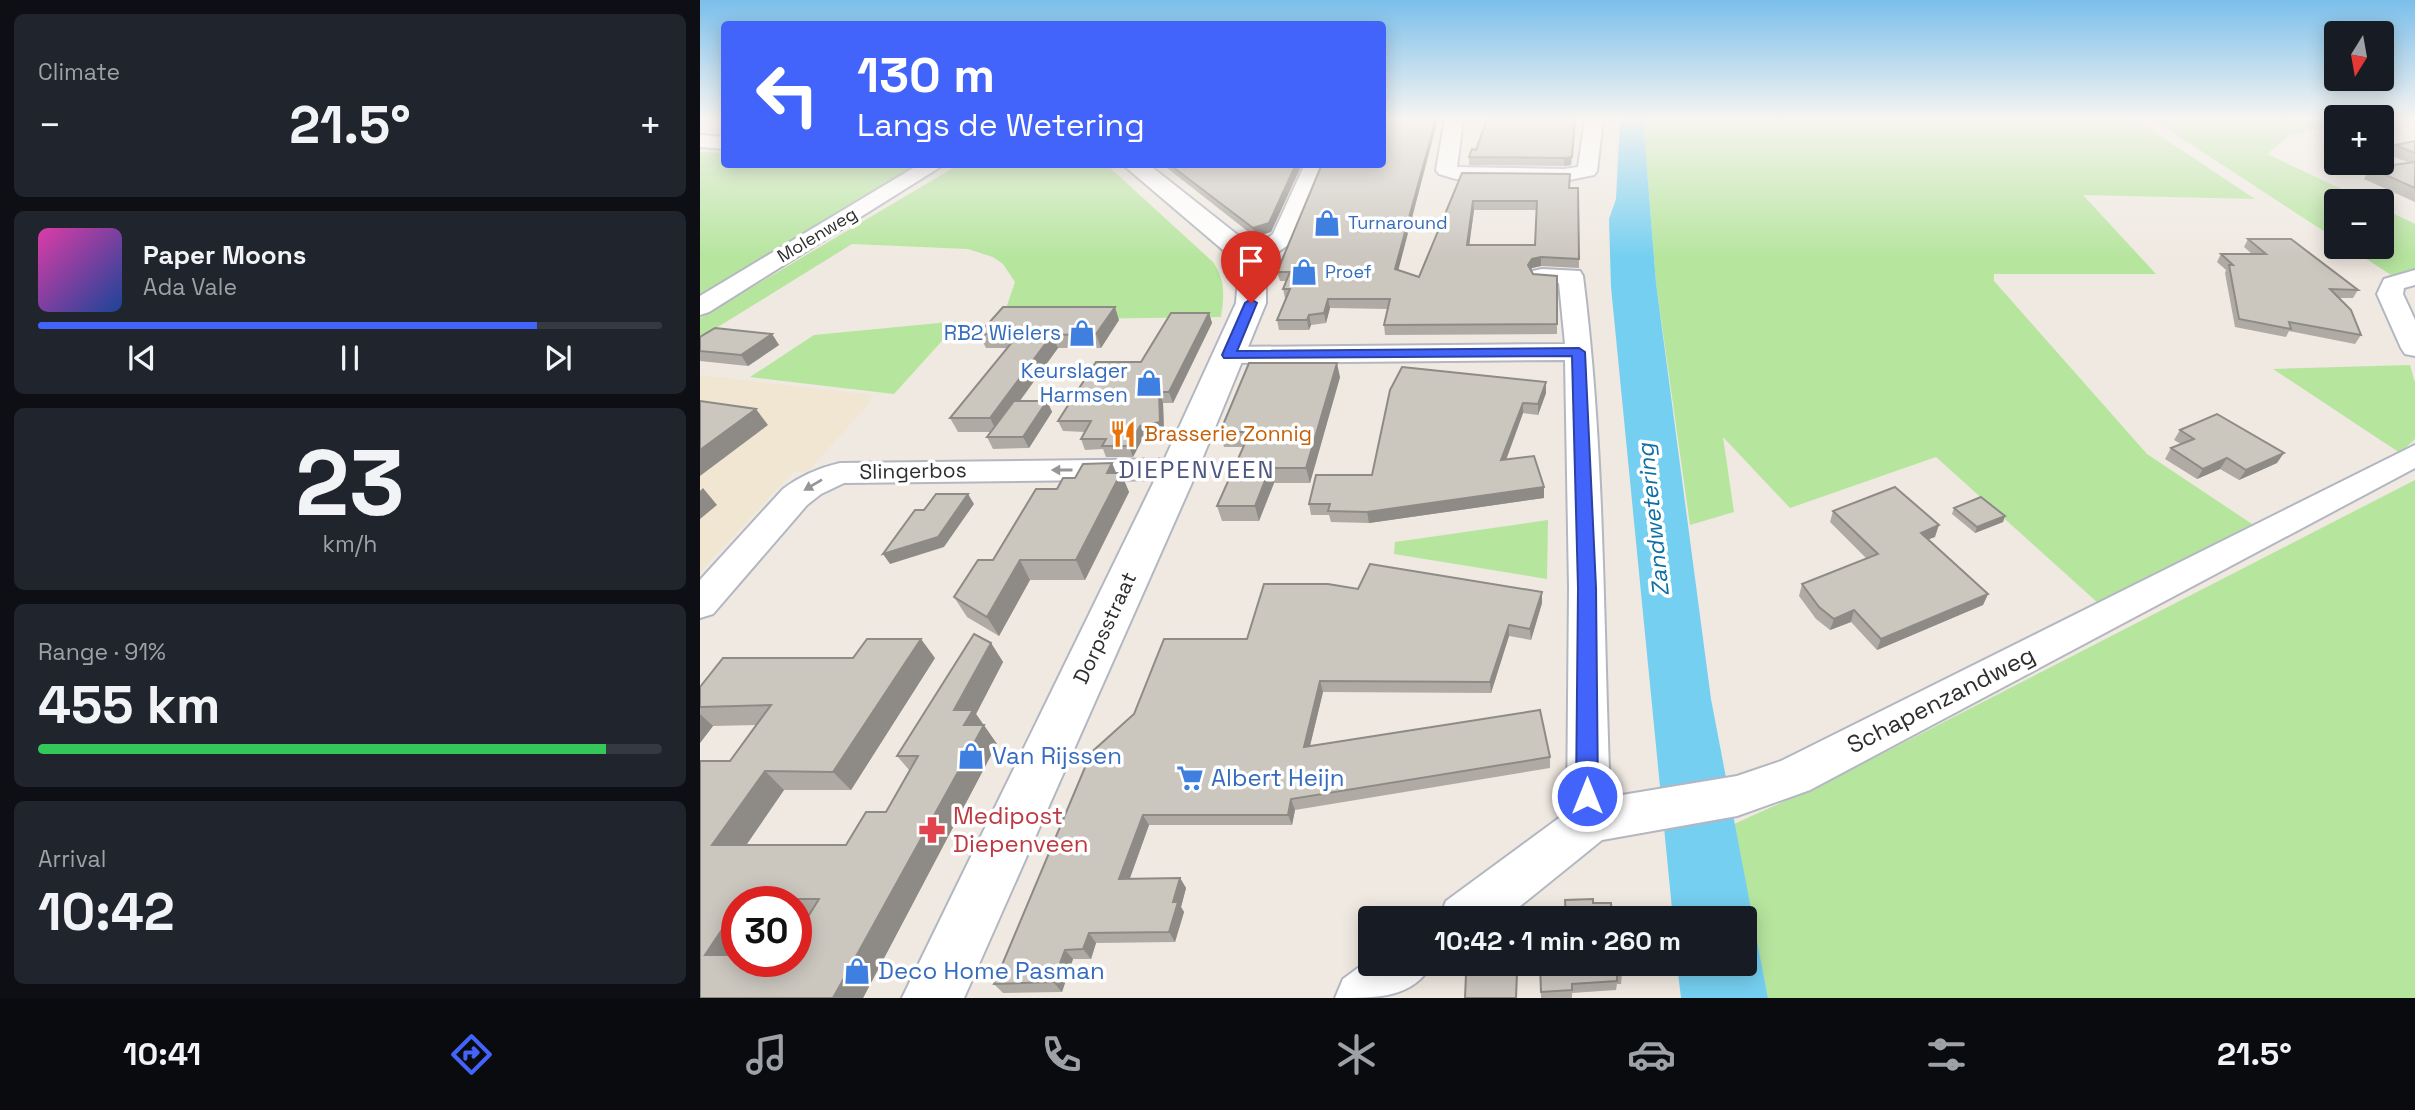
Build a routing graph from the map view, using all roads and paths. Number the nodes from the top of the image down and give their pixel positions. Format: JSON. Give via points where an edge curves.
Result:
{"nodes":[{"id":1,"x":1447,"y":166,"type":"edge"},
{"id":2,"x":1588,"y":166,"type":"edge"},
{"id":3,"x":928,"y":168,"type":"edge"},
{"id":4,"x":1138,"y":168,"type":"edge"},
{"id":5,"x":1313,"y":168,"type":"edge"},
{"id":6,"x":1564,"y":175,"type":"junction"},
{"id":7,"x":1582,"y":190,"type":"dead end"},
{"id":8,"x":1240,"y":254,"type":"junction"},
{"id":9,"x":1542,"y":276,"type":"edge"},
{"id":10,"x":2415,"y":277,"type":"edge"},
{"id":11,"x":700,"y":307,"type":"edge"},
{"id":12,"x":2415,"y":348,"type":"edge"},
{"id":13,"x":1579,"y":352,"type":"junction"},
{"id":14,"x":1229,"y":355,"type":"junction"},
{"id":15,"x":2415,"y":455,"type":"edge"},
{"id":16,"x":1179,"y":469,"type":"junction"},
{"id":17,"x":700,"y":604,"type":"edge"},
{"id":18,"x":1591,"y":821,"type":"junction"},
{"id":19,"x":1481,"y":906,"type":"edge"},
{"id":20,"x":1391,"y":976,"type":"edge"},
{"id":21,"x":933,"y":998,"type":"edge"},
{"id":22,"x":1363,"y":998,"type":"edge"}],
"edges":[{"from":1,"to":6,"type":"street","via":[[1446,170]]},
{"from":2,"to":6,"type":"street","via":[[1587,171]]},
{"from":3,"to":11,"type":"street","name":"Molenweg"},
{"from":4,"to":8,"type":"street"},
{"from":5,"to":8,"type":"street","via":[[1283,238],[1270,247]]},
{"from":6,"to":7,"type":"street","via":[[1563,190]]},
{"from":8,"to":14,"type":"street","name":"Dorpsstraat","via":[[1253,291]]},
{"from":9,"to":13,"type":"street","via":[[1572,276]]},
{"from":10,"to":12,"type":"street","via":[[2393,284],[2390,294]]},
{"from":13,"to":14,"type":"street"},
{"from":13,"to":18,"type":"street"},
{"from":14,"to":16,"type":"street","name":"Dorpsstraat"},
{"from":15,"to":18,"type":"street","name":"Schapenzandweg","via":[[1794,776],[1737,796]]},
{"from":16,"to":17,"type":"street","name":"Slingerbos","one_way":true,"via":[[840,473],[795,497]]},
{"from":16,"to":21,"type":"street","name":"Dorpsstraat"},
{"from":18,"to":19,"type":"street","name":"Schapenzandweg"},
{"from":20,"to":22,"type":"street"}]}
